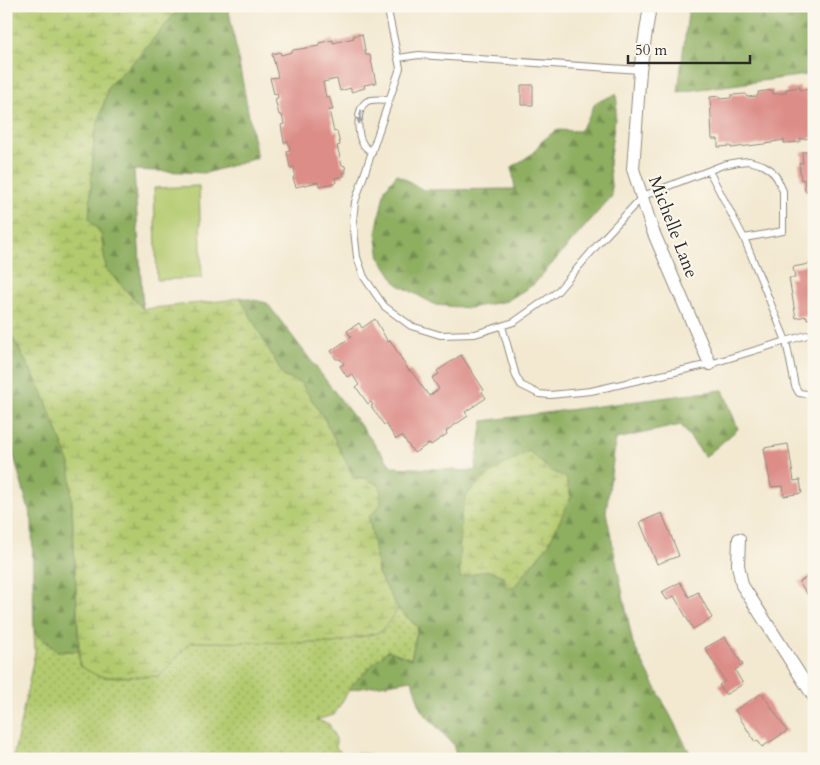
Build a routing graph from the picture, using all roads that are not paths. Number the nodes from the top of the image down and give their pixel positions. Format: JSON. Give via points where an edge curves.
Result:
{"nodes":[{"id":1,"x":387,"y":6,"type":"edge"},
{"id":2,"x":650,"y":6,"type":"edge"},
{"id":3,"x":398,"y":58,"type":"junction"},
{"id":4,"x":640,"y":70,"type":"junction"},
{"id":5,"x":390,"y":100,"type":"junction"},
{"id":6,"x":372,"y":152,"type":"junction"},
{"id":7,"x":709,"y":172,"type":"junction"},
{"id":8,"x":643,"y":196,"type":"junction"},
{"id":9,"x":744,"y":238,"type":"junction"},
{"id":10,"x":502,"y":326,"type":"junction"},
{"id":11,"x":814,"y":333,"type":"edge"},
{"id":12,"x":786,"y":341,"type":"junction"},
{"id":13,"x":710,"y":364,"type":"junction"},
{"id":14,"x":814,"y":395,"type":"edge"},
{"id":15,"x":739,"y":539,"type":"dead end"},
{"id":16,"x":814,"y":697,"type":"edge"}],
"edges":[{"from":1,"to":3,"type":"lane"},
{"from":2,"to":4,"type":"street","name":"Michelle Lane"},
{"from":3,"to":4,"type":"lane","via":[[419,55]]},
{"from":3,"to":5,"type":"lane","via":[[400,68]]},
{"from":4,"to":8,"type":"street","name":"Michelle Lane","via":[[633,169]]},
{"from":5,"to":6,"type":"lane"},
{"from":5,"to":6,"type":"lane","one_way":true,"via":[[365,102],[361,108],[358,130],[363,145]]},
{"from":6,"to":10,"type":"lane","via":[[355,202],[353,221],[357,257],[364,277],[384,306],[411,326],[440,335],[474,334]]},
{"from":7,"to":8,"type":"lane"},
{"from":7,"to":9,"type":"lane"},
{"from":7,"to":9,"type":"lane","via":[[749,161],[763,165],[777,178],[782,191],[783,231]]},
{"from":8,"to":10,"type":"lane","via":[[557,292],[514,322]]},
{"from":8,"to":13,"type":"street","name":"Michelle Lane","via":[[652,229]]},
{"from":9,"to":12,"type":"lane"},
{"from":10,"to":13,"type":"lane","via":[[516,376],[522,385],[539,394],[590,391]]},
{"from":11,"to":12,"type":"lane"},
{"from":12,"to":13,"type":"lane"},
{"from":12,"to":14,"type":"lane","via":[[795,386],[799,393]]},
{"from":15,"to":16,"type":"street","via":[[738,565],[742,585]]}]}
